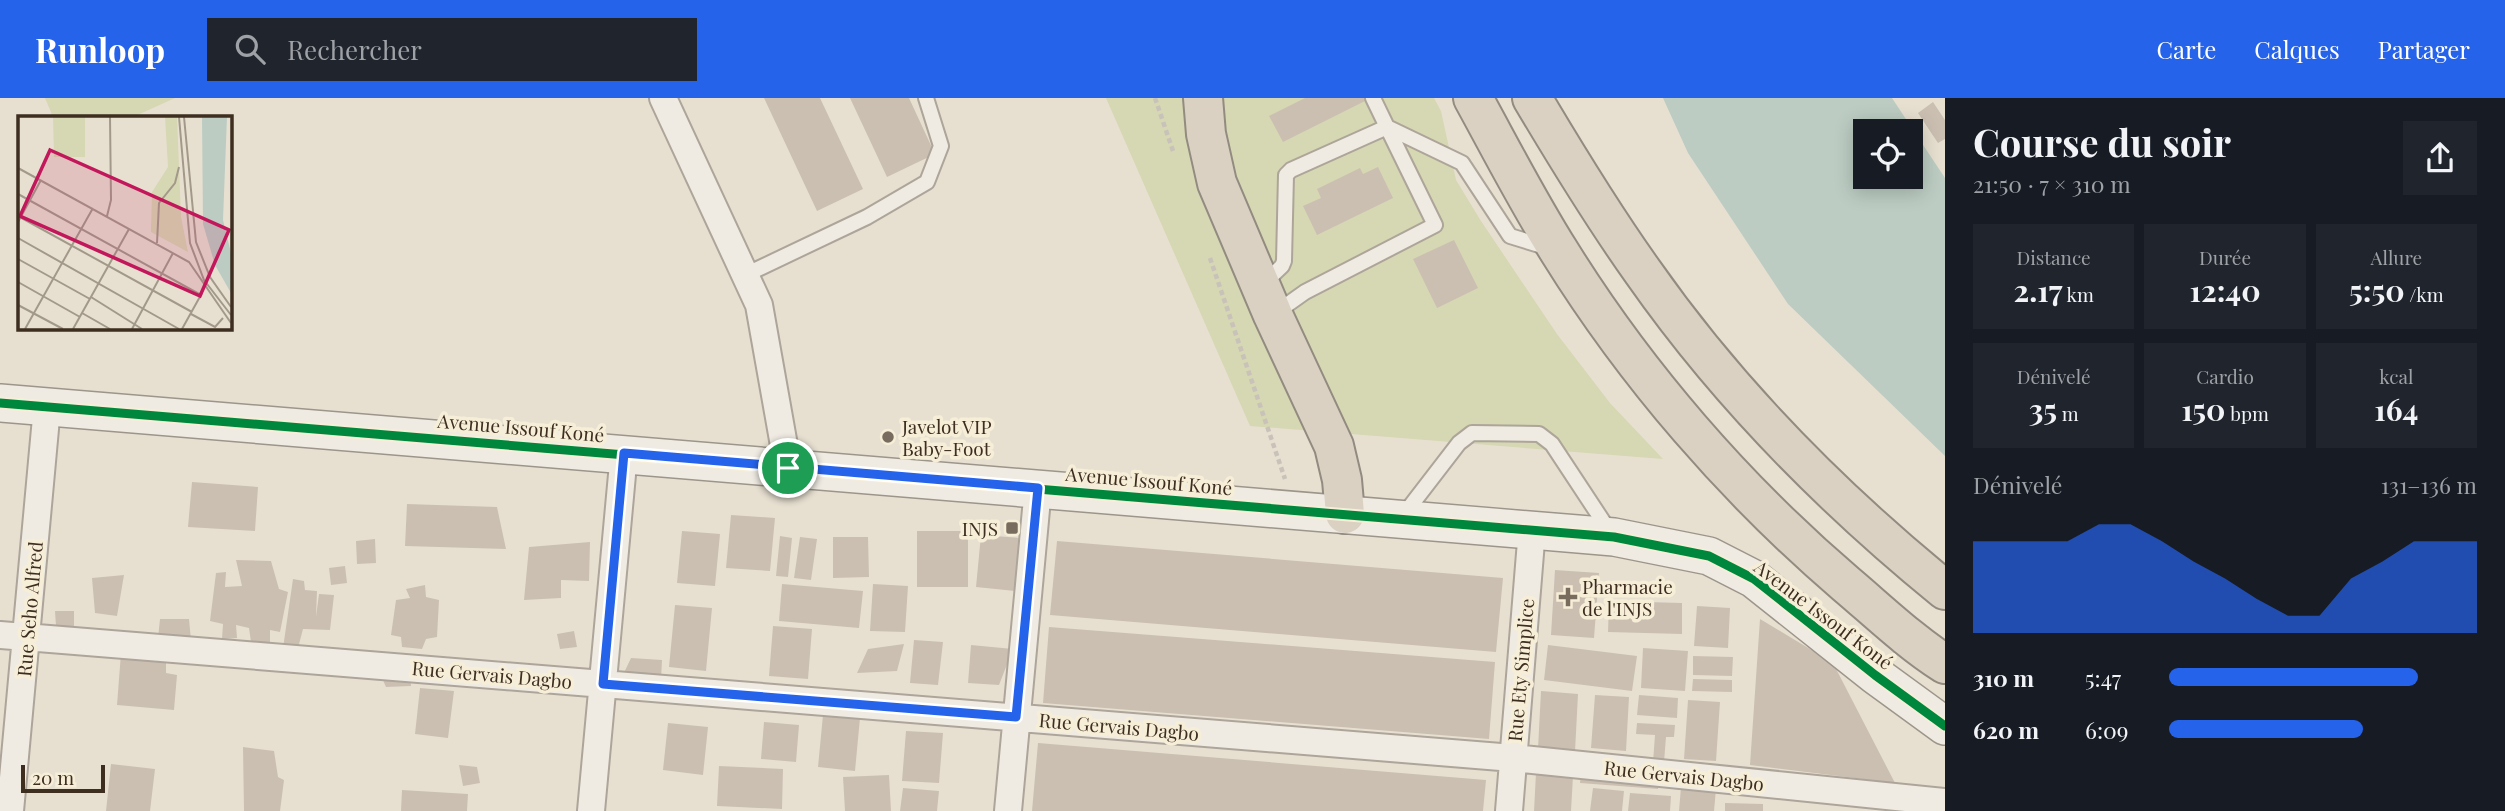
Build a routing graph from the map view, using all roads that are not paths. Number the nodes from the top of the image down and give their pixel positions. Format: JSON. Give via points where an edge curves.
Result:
{"nodes":[{"id":1,"x":663,"y":98,"type":"edge"},
{"id":2,"x":926,"y":98,"type":"edge"},
{"id":3,"x":1203,"y":98,"type":"edge"},
{"id":4,"x":1373,"y":98,"type":"edge"},
{"id":5,"x":1473,"y":98,"type":"edge"},
{"id":6,"x":1532,"y":98,"type":"edge"},
{"id":7,"x":1387,"y":127,"type":"junction"},
{"id":8,"x":1559,"y":251,"type":"junction"},
{"id":9,"x":745,"y":275,"type":"junction"},
{"id":10,"x":1266,"y":301,"type":"junction"},
{"id":11,"x":0,"y":403,"type":"edge"},
{"id":12,"x":47,"y":407,"type":"junction"},
{"id":13,"x":624,"y":453,"type":"junction"},
{"id":14,"x":788,"y":468,"type":"junction"},
{"id":15,"x":1038,"y":488,"type":"junction"},
{"id":16,"x":1345,"y":514,"type":"junction"},
{"id":17,"x":1401,"y":518,"type":"junction"},
{"id":18,"x":1532,"y":529,"type":"junction"},
{"id":19,"x":1614,"y":537,"type":"junction"},
{"id":20,"x":1945,"y":590,"type":"edge"},
{"id":21,"x":0,"y":635,"type":"edge"},
{"id":22,"x":26,"y":636,"type":"junction"},
{"id":23,"x":1945,"y":664,"type":"edge"},
{"id":24,"x":603,"y":684,"type":"junction"},
{"id":25,"x":1016,"y":717,"type":"junction"},
{"id":26,"x":1945,"y":726,"type":"edge"},
{"id":27,"x":1513,"y":758,"type":"junction"},
{"id":28,"x":1945,"y":802,"type":"edge"},
{"id":29,"x":10,"y":811,"type":"edge"},
{"id":30,"x":591,"y":811,"type":"edge"},
{"id":31,"x":1008,"y":811,"type":"edge"},
{"id":32,"x":1509,"y":811,"type":"edge"}],
"edges":[{"from":1,"to":9,"type":"street"},
{"from":2,"to":9,"type":"lane","via":[[941,146],[927,182]]},
{"from":3,"to":10,"type":"highway","via":[[1217,183]]},
{"from":4,"to":7,"type":"lane"},
{"from":5,"to":8,"type":"highway"},
{"from":6,"to":20,"type":"highway","via":[[1610,224],[1695,340],[1844,503]]},
{"from":7,"to":8,"type":"lane","via":[[1462,163],[1510,236]]},
{"from":7,"to":10,"type":"lane","via":[[1286,175],[1284,261]]},
{"from":7,"to":10,"type":"lane","via":[[1435,225],[1305,292]]},
{"from":8,"to":23,"type":"highway","via":[[1646,373],[1743,486],[1803,547],[1921,649]]},
{"from":9,"to":14,"type":"street","via":[[759,304]]},
{"from":10,"to":16,"type":"highway","via":[[1334,446]]},
{"from":11,"to":12,"type":"street","name":"Avenue Issouf Koné"},
{"from":12,"to":13,"type":"street","name":"Avenue Issouf Koné"},
{"from":12,"to":22,"type":"street","name":"Rue Seho Alfred"},
{"from":13,"to":14,"type":"street","name":"Avenue Issouf Koné"},
{"from":13,"to":24,"type":"street"},
{"from":14,"to":15,"type":"street","name":"Avenue Issouf Koné"},
{"from":15,"to":16,"type":"street","name":"Avenue Issouf Koné"},
{"from":15,"to":25,"type":"street"},
{"from":16,"to":17,"type":"street","name":"Avenue Issouf Koné"},
{"from":17,"to":18,"type":"street","name":"Avenue Issouf Koné"},
{"from":17,"to":19,"type":"lane","via":[[1459,443],[1472,433],[1539,434],[1552,444]]},
{"from":18,"to":19,"type":"street","name":"Avenue Issouf Koné"},
{"from":18,"to":27,"type":"street","name":"Rue Ety Simplice"},
{"from":19,"to":26,"type":"street","name":"Avenue Issouf Koné","via":[[1709,556],[1754,579]]},
{"from":21,"to":22,"type":"street","name":"Rue Gervais Dagbo"},
{"from":22,"to":24,"type":"street","name":"Rue Gervais Dagbo"},
{"from":22,"to":29,"type":"street","name":"Rue Seho Alfred"},
{"from":24,"to":25,"type":"street","name":"Rue Gervais Dagbo"},
{"from":24,"to":30,"type":"street"},
{"from":25,"to":27,"type":"street","name":"Rue Gervais Dagbo"},
{"from":25,"to":31,"type":"street"},
{"from":27,"to":28,"type":"street","name":"Rue Gervais Dagbo"},
{"from":27,"to":32,"type":"street","name":"Rue Ety Simplice"}]}
